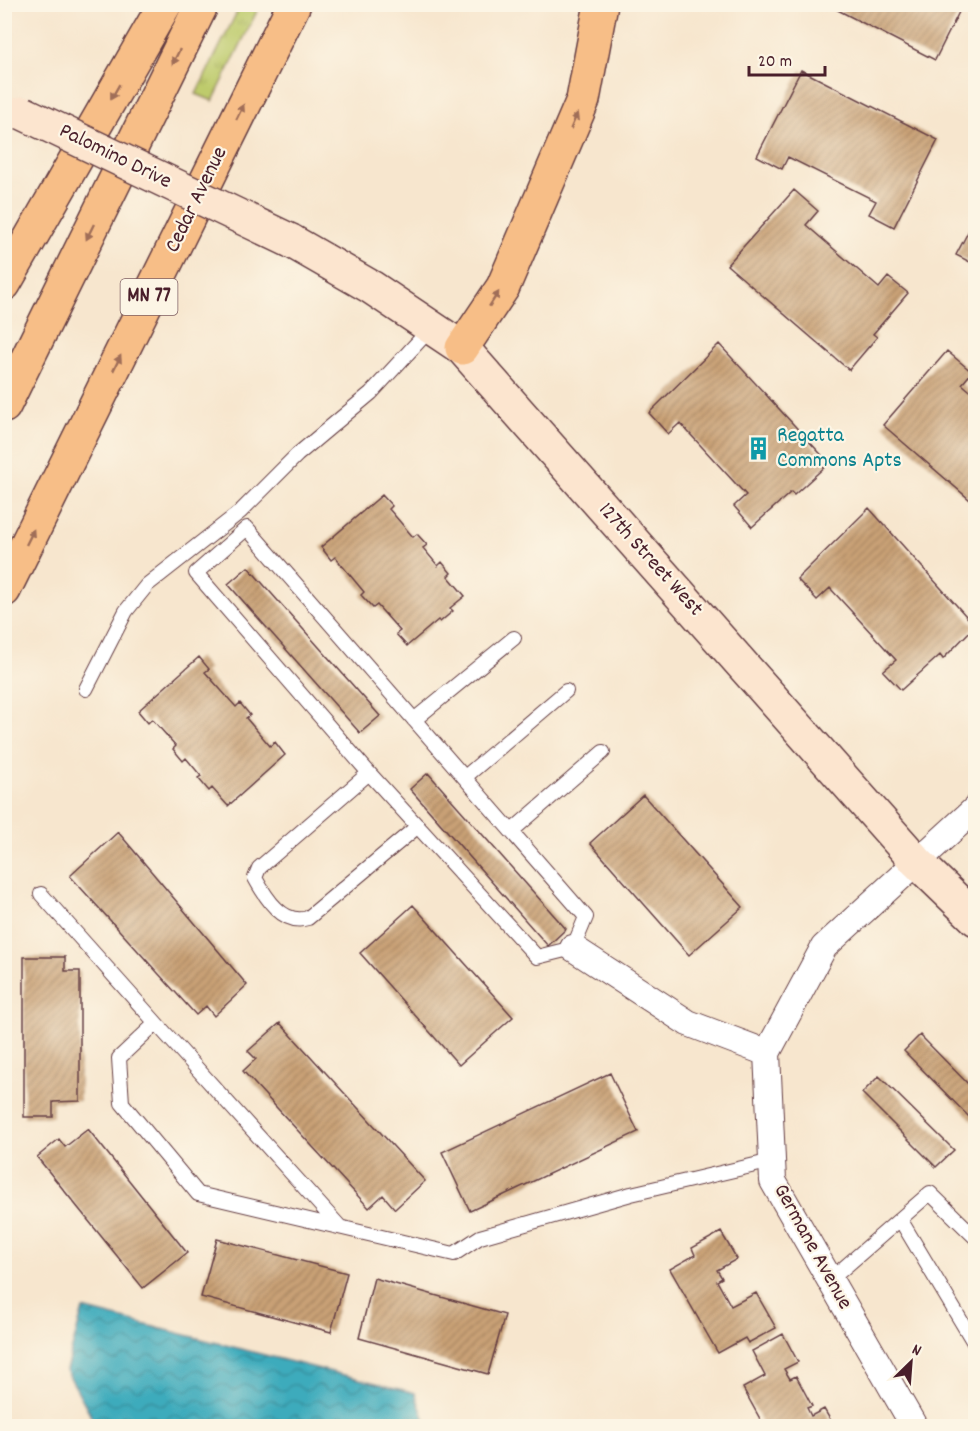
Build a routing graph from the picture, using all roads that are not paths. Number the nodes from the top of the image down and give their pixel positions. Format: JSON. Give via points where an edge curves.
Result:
{"nodes":[{"id":1,"x":165,"y":4,"type":"edge"},
{"id":2,"x":202,"y":4,"type":"edge"},
{"id":3,"x":294,"y":4,"type":"edge"},
{"id":4,"x":601,"y":4,"type":"edge"},
{"id":5,"x":14,"y":109,"type":"edge"},
{"id":6,"x":291,"y":241,"type":"joint"},
{"id":7,"x":4,"y":284,"type":"edge"},
{"id":8,"x":431,"y":328,"type":"junction"},
{"id":9,"x":462,"y":348,"type":"junction"},
{"id":10,"x":4,"y":406,"type":"edge"},
{"id":11,"x":4,"y":590,"type":"edge"},
{"id":12,"x":514,"y":638,"type":"dead end"},
{"id":13,"x":86,"y":689,"type":"dead end"},
{"id":14,"x":566,"y":691,"type":"dead end"},
{"id":15,"x":414,"y":720,"type":"junction"},
{"id":16,"x":603,"y":752,"type":"dead end"},
{"id":17,"x":369,"y":773,"type":"junction"},
{"id":18,"x":465,"y":777,"type":"junction"},
{"id":19,"x":975,"y":808,"type":"edge"},
{"id":20,"x":418,"y":826,"type":"junction"},
{"id":21,"x":513,"y":830,"type":"junction"},
{"id":22,"x":917,"y":862,"type":"junction"},
{"id":23,"x":41,"y":894,"type":"dead end"},
{"id":24,"x":975,"y":919,"type":"edge"},
{"id":25,"x":573,"y":948,"type":"junction"},
{"id":26,"x":156,"y":1023,"type":"junction"},
{"id":27,"x":767,"y":1053,"type":"junction"},
{"id":28,"x":772,"y":1161,"type":"junction"},
{"id":29,"x":900,"y":1219,"type":"junction"},
{"id":30,"x":340,"y":1227,"type":"junction"},
{"id":31,"x":975,"y":1238,"type":"edge"},
{"id":32,"x":830,"y":1280,"type":"junction"},
{"id":33,"x":975,"y":1347,"type":"edge"},
{"id":34,"x":914,"y":1426,"type":"edge"}],
"edges":[{"from":1,"to":7,"type":"highway","one_way":true},
{"from":2,"to":10,"type":"highway","one_way":true},
{"from":11,"to":3,"type":"highway","name":"Cedar Avenue","number":"MN 77","one_way":true},
{"from":9,"to":4,"type":"highway","one_way":true,"via":[[502,286],[583,100]]},
{"from":5,"to":6,"type":"street","name":"Palomino Drive","bridge":true},
{"from":6,"to":8,"type":"street","name":"127th Street West","via":[[371,287]]},
{"from":8,"to":9,"type":"street","name":"127th Street West"},
{"from":8,"to":13,"type":"lane","via":[[371,393],[297,455],[240,512],[147,585],[126,611]]},
{"from":9,"to":22,"type":"street","name":"127th Street West"},
{"from":12,"to":15,"type":"lane"},
{"from":14,"to":18,"type":"lane"},
{"from":15,"to":17,"type":"lane","via":[[246,528],[196,573]]},
{"from":15,"to":18,"type":"lane"},
{"from":16,"to":21,"type":"lane"},
{"from":17,"to":20,"type":"lane"},
{"from":17,"to":20,"type":"lane","via":[[259,868],[255,878],[287,918],[297,922],[308,918]]},
{"from":18,"to":21,"type":"lane"},
{"from":19,"to":22,"type":"street"},
{"from":20,"to":25,"type":"lane","via":[[537,957]]},
{"from":21,"to":25,"type":"lane","via":[[586,917]]},
{"from":22,"to":24,"type":"street","name":"127th Street West"},
{"from":22,"to":27,"type":"street","via":[[824,947]]},
{"from":23,"to":26,"type":"lane"},
{"from":25,"to":27,"type":"street","via":[[688,1023]]},
{"from":26,"to":30,"type":"lane"},
{"from":26,"to":30,"type":"lane","via":[[119,1058],[122,1103],[198,1194]]},
{"from":27,"to":28,"type":"street","name":"Germane Avenue"},
{"from":28,"to":30,"type":"lane","via":[[631,1194],[490,1234],[453,1254]]},
{"from":28,"to":32,"type":"street","name":"Germane Avenue","via":[[773,1181]]},
{"from":29,"to":31,"type":"lane","via":[[930,1193]]},
{"from":29,"to":32,"type":"lane"},
{"from":29,"to":33,"type":"lane"},
{"from":32,"to":34,"type":"street","name":"Germane Avenue"}]}
